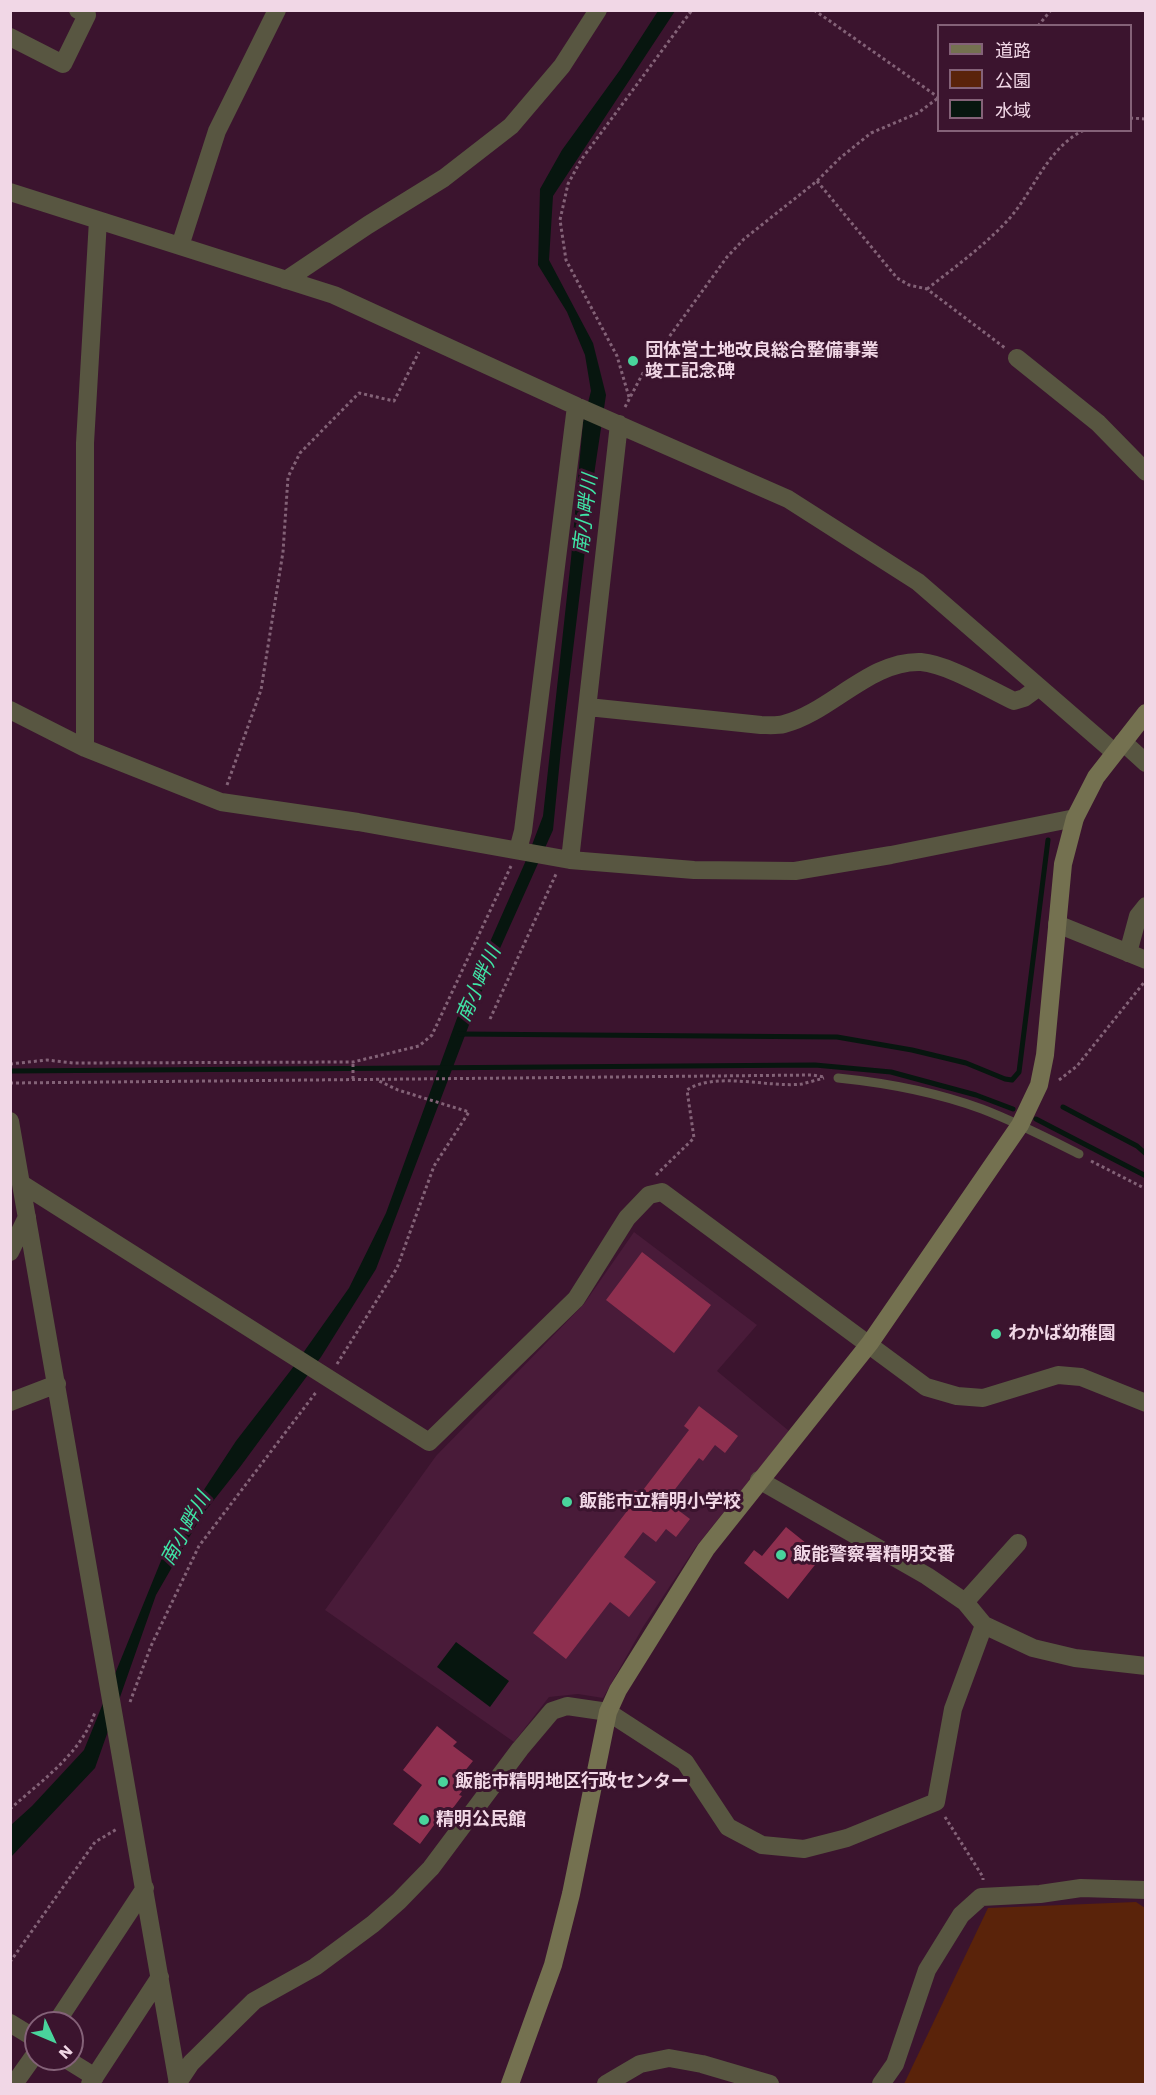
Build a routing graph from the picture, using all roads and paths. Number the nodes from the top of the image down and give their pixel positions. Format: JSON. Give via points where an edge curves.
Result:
{"nodes":[{"id":1,"x":78,"y":10,"type":"edge"},
{"id":2,"x":277,"y":10,"type":"edge"},
{"id":3,"x":598,"y":10,"type":"edge"},
{"id":4,"x":692,"y":10,"type":"edge"},
{"id":5,"x":814,"y":10,"type":"edge"},
{"id":6,"x":1051,"y":10,"type":"edge"},
{"id":7,"x":1040,"y":24,"type":"edge"},
{"id":8,"x":10,"y":37,"type":"edge"},
{"id":9,"x":937,"y":97,"type":"edge"},
{"id":10,"x":937,"y":99,"type":"edge"},
{"id":11,"x":1080,"y":132,"type":"edge"},
{"id":12,"x":817,"y":181,"type":"junction"},
{"id":13,"x":10,"y":192,"type":"edge"},
{"id":14,"x":98,"y":220,"type":"junction"},
{"id":15,"x":180,"y":246,"type":"junction"},
{"id":16,"x":286,"y":280,"type":"junction"},
{"id":17,"x":927,"y":289,"type":"junction"},
{"id":18,"x":427,"y":337,"type":"junction"},
{"id":19,"x":1017,"y":358,"type":"joint"},
{"id":20,"x":629,"y":397,"type":"junction"},
{"id":21,"x":578,"y":407,"type":"junction"},
{"id":22,"x":615,"y":423,"type":"junction"},
{"id":23,"x":1146,"y":472,"type":"edge"},
{"id":24,"x":1039,"y":687,"type":"junction"},
{"id":25,"x":588,"y":707,"type":"junction"},
{"id":26,"x":10,"y":710,"type":"edge"},
{"id":27,"x":1146,"y":713,"type":"edge"},
{"id":28,"x":1118,"y":747,"type":"junction"},
{"id":29,"x":85,"y":748,"type":"junction"},
{"id":30,"x":1146,"y":762,"type":"edge"},
{"id":31,"x":221,"y":802,"type":"junction"},
{"id":32,"x":1075,"y":818,"type":"junction"},
{"id":33,"x":520,"y":851,"type":"junction"},
{"id":34,"x":563,"y":858,"type":"junction"},
{"id":35,"x":1146,"y":906,"type":"edge"},
{"id":36,"x":1057,"y":924,"type":"junction"},
{"id":37,"x":1128,"y":953,"type":"junction"},
{"id":38,"x":1146,"y":960,"type":"edge"},
{"id":39,"x":1146,"y":980,"type":"edge"},
{"id":40,"x":490,"y":1019,"type":"dead end"},
{"id":41,"x":10,"y":1064,"type":"edge"},
{"id":42,"x":353,"y":1064,"type":"junction"},
{"id":43,"x":353,"y":1078,"type":"junction"},
{"id":44,"x":838,"y":1078,"type":"dead end"},
{"id":45,"x":377,"y":1080,"type":"junction"},
{"id":46,"x":1059,"y":1080,"type":"dead end"},
{"id":47,"x":10,"y":1083,"type":"edge"},
{"id":48,"x":10,"y":1121,"type":"edge"},
{"id":49,"x":1020,"y":1125,"type":"junction"},
{"id":50,"x":1079,"y":1154,"type":"joint"},
{"id":51,"x":22,"y":1184,"type":"junction"},
{"id":52,"x":1146,"y":1189,"type":"edge"},
{"id":53,"x":662,"y":1192,"type":"junction"},
{"id":54,"x":27,"y":1217,"type":"junction"},
{"id":55,"x":10,"y":1252,"type":"edge"},
{"id":56,"x":870,"y":1343,"type":"junction"},
{"id":57,"x":327,"y":1377,"type":"junction"},
{"id":58,"x":57,"y":1384,"type":"junction"},
{"id":59,"x":10,"y":1402,"type":"edge"},
{"id":60,"x":1146,"y":1403,"type":"edge"},
{"id":61,"x":759,"y":1480,"type":"junction"},
{"id":62,"x":1018,"y":1543,"type":"dead end"},
{"id":63,"x":965,"y":1602,"type":"junction"},
{"id":64,"x":984,"y":1625,"type":"junction"},
{"id":65,"x":1146,"y":1666,"type":"edge"},
{"id":66,"x":128,"y":1708,"type":"dead end"},
{"id":67,"x":95,"y":1711,"type":"dead end"},
{"id":68,"x":608,"y":1712,"type":"junction"},
{"id":69,"x":936,"y":1802,"type":"junction"},
{"id":70,"x":10,"y":1809,"type":"edge"},
{"id":71,"x":134,"y":1820,"type":"junction"},
{"id":72,"x":145,"y":1888,"type":"junction"},
{"id":73,"x":1146,"y":1890,"type":"edge"},
{"id":74,"x":981,"y":1897,"type":"junction"},
{"id":75,"x":10,"y":1962,"type":"edge"},
{"id":76,"x":160,"y":1977,"type":"junction"},
{"id":77,"x":64,"y":2011,"type":"edge"},
{"id":78,"x":10,"y":2023,"type":"edge"},
{"id":79,"x":24,"y":2032,"type":"edge"},
{"id":80,"x":24,"y":2070,"type":"edge"},
{"id":81,"x":80,"y":2071,"type":"edge"},
{"id":82,"x":92,"y":2081,"type":"edge"},
{"id":83,"x":178,"y":2084,"type":"edge"},
{"id":84,"x":14,"y":2085,"type":"edge"},
{"id":85,"x":510,"y":2085,"type":"edge"},
{"id":86,"x":606,"y":2085,"type":"edge"},
{"id":87,"x":770,"y":2085,"type":"edge"},
{"id":88,"x":881,"y":2085,"type":"edge"}],
"edges":[{"from":1,"to":8,"type":"street","via":[[87,15],[63,64]]},
{"from":2,"to":15,"type":"street","via":[[217,131]]},
{"from":3,"to":16,"type":"street","via":[[562,66],[511,126],[444,178]]},
{"from":4,"to":20,"type":"path","via":[[581,160],[568,184],[560,220],[566,260],[617,356]]},
{"from":5,"to":9,"type":"path"},
{"from":6,"to":7,"type":"path"},
{"from":10,"to":12,"type":"path","via":[[871,133]]},
{"from":11,"to":17,"type":"path","via":[[1058,149],[1008,220]]},
{"from":12,"to":17,"type":"path","via":[[897,278]]},
{"from":12,"to":20,"type":"path","via":[[727,257]]},
{"from":13,"to":14,"type":"street"},
{"from":14,"to":15,"type":"street"},
{"from":14,"to":29,"type":"street","via":[[85,443]]},
{"from":15,"to":16,"type":"street"},
{"from":16,"to":18,"type":"street","via":[[334,295]]},
{"from":17,"to":19,"type":"path"},
{"from":18,"to":21,"type":"street"},
{"from":18,"to":31,"type":"path","via":[[394,401],[359,393],[300,453],[288,477],[283,552],[261,690]]},
{"from":19,"to":23,"type":"street","via":[[1098,423]]},
{"from":20,"to":22,"type":"path"},
{"from":21,"to":22,"type":"street"},
{"from":21,"to":33,"type":"street"},
{"from":22,"to":24,"type":"street","via":[[788,499],[918,582]]},
{"from":22,"to":25,"type":"street"},
{"from":24,"to":25,"type":"street","via":[[1014,701],[942,667],[922,662],[882,670],[808,714],[781,725]]},
{"from":24,"to":28,"type":"street"},
{"from":25,"to":34,"type":"street"},
{"from":26,"to":29,"type":"street"},
{"from":27,"to":28,"type":"street"},
{"from":28,"to":30,"type":"street"},
{"from":28,"to":32,"type":"street","via":[[1096,777]]},
{"from":29,"to":31,"type":"street"},
{"from":31,"to":33,"type":"street"},
{"from":32,"to":34,"type":"street","via":[[795,871],[694,870]]},
{"from":32,"to":36,"type":"street","via":[[1063,864]]},
{"from":33,"to":34,"type":"street"},
{"from":33,"to":42,"type":"path","via":[[432,1035],[419,1046]]},
{"from":34,"to":40,"type":"path"},
{"from":35,"to":37,"type":"street","via":[[1138,916]]},
{"from":36,"to":37,"type":"street"},
{"from":36,"to":49,"type":"street","via":[[1045,1055],[1039,1085]]},
{"from":37,"to":38,"type":"street"},
{"from":39,"to":46,"type":"path","via":[[1077,1066]]},
{"from":41,"to":42,"type":"path","via":[[47,1060]]},
{"from":42,"to":43,"type":"path"},
{"from":43,"to":45,"type":"path"},
{"from":43,"to":47,"type":"path"},
{"from":44,"to":49,"type":"lane","via":[[917,1090],[981,1108]]},
{"from":45,"to":53,"type":"path","via":[[826,1077],[801,1084],[706,1083],[687,1090],[694,1138],[655,1174]]},
{"from":45,"to":57,"type":"path","via":[[469,1112],[434,1166],[397,1268]]},
{"from":48,"to":51,"type":"street"},
{"from":49,"to":50,"type":"lane"},
{"from":49,"to":56,"type":"street"},
{"from":50,"to":52,"type":"path"},
{"from":51,"to":54,"type":"street"},
{"from":51,"to":57,"type":"street"},
{"from":53,"to":56,"type":"street"},
{"from":53,"to":57,"type":"street","via":[[649,1195],[627,1218],[576,1299],[429,1442]]},
{"from":54,"to":55,"type":"street"},
{"from":54,"to":58,"type":"street"},
{"from":56,"to":60,"type":"street","via":[[926,1387],[957,1396],[983,1398],[1058,1376],[1081,1377]]},
{"from":56,"to":61,"type":"street"},
{"from":57,"to":66,"type":"path","via":[[199,1546],[150,1646]]},
{"from":58,"to":59,"type":"street"},
{"from":58,"to":71,"type":"street"},
{"from":61,"to":63,"type":"street","via":[[927,1576]]},
{"from":61,"to":68,"type":"street","via":[[690,1572]]},
{"from":62,"to":63,"type":"street"},
{"from":63,"to":64,"type":"street"},
{"from":64,"to":65,"type":"street","via":[[1033,1648],[1075,1658]]},
{"from":64,"to":69,"type":"street","via":[[953,1709]]},
{"from":67,"to":70,"type":"path","via":[[92,1722],[66,1758]]},
{"from":68,"to":69,"type":"street","via":[[685,1762],[728,1827],[762,1845],[804,1848],[847,1838]]},
{"from":68,"to":83,"type":"street","via":[[567,1706],[552,1711],[431,1868],[399,1901],[315,1966],[254,2001],[191,2063]]},
{"from":68,"to":85,"type":"street","via":[[553,1965]]},
{"from":69,"to":74,"type":"path","via":[[983,1878]]},
{"from":71,"to":72,"type":"street"},
{"from":71,"to":75,"type":"path","via":[[95,1842]]},
{"from":72,"to":76,"type":"street"},
{"from":72,"to":77,"type":"street"},
{"from":73,"to":74,"type":"street","via":[[1081,1888]]},
{"from":74,"to":88,"type":"street","via":[[962,1915],[927,1970],[895,2064]]},
{"from":76,"to":82,"type":"street"},
{"from":76,"to":83,"type":"street"},
{"from":78,"to":79,"type":"street"},
{"from":80,"to":84,"type":"street"},
{"from":81,"to":82,"type":"street"},
{"from":86,"to":87,"type":"street","via":[[640,2064],[669,2058]]}]}
